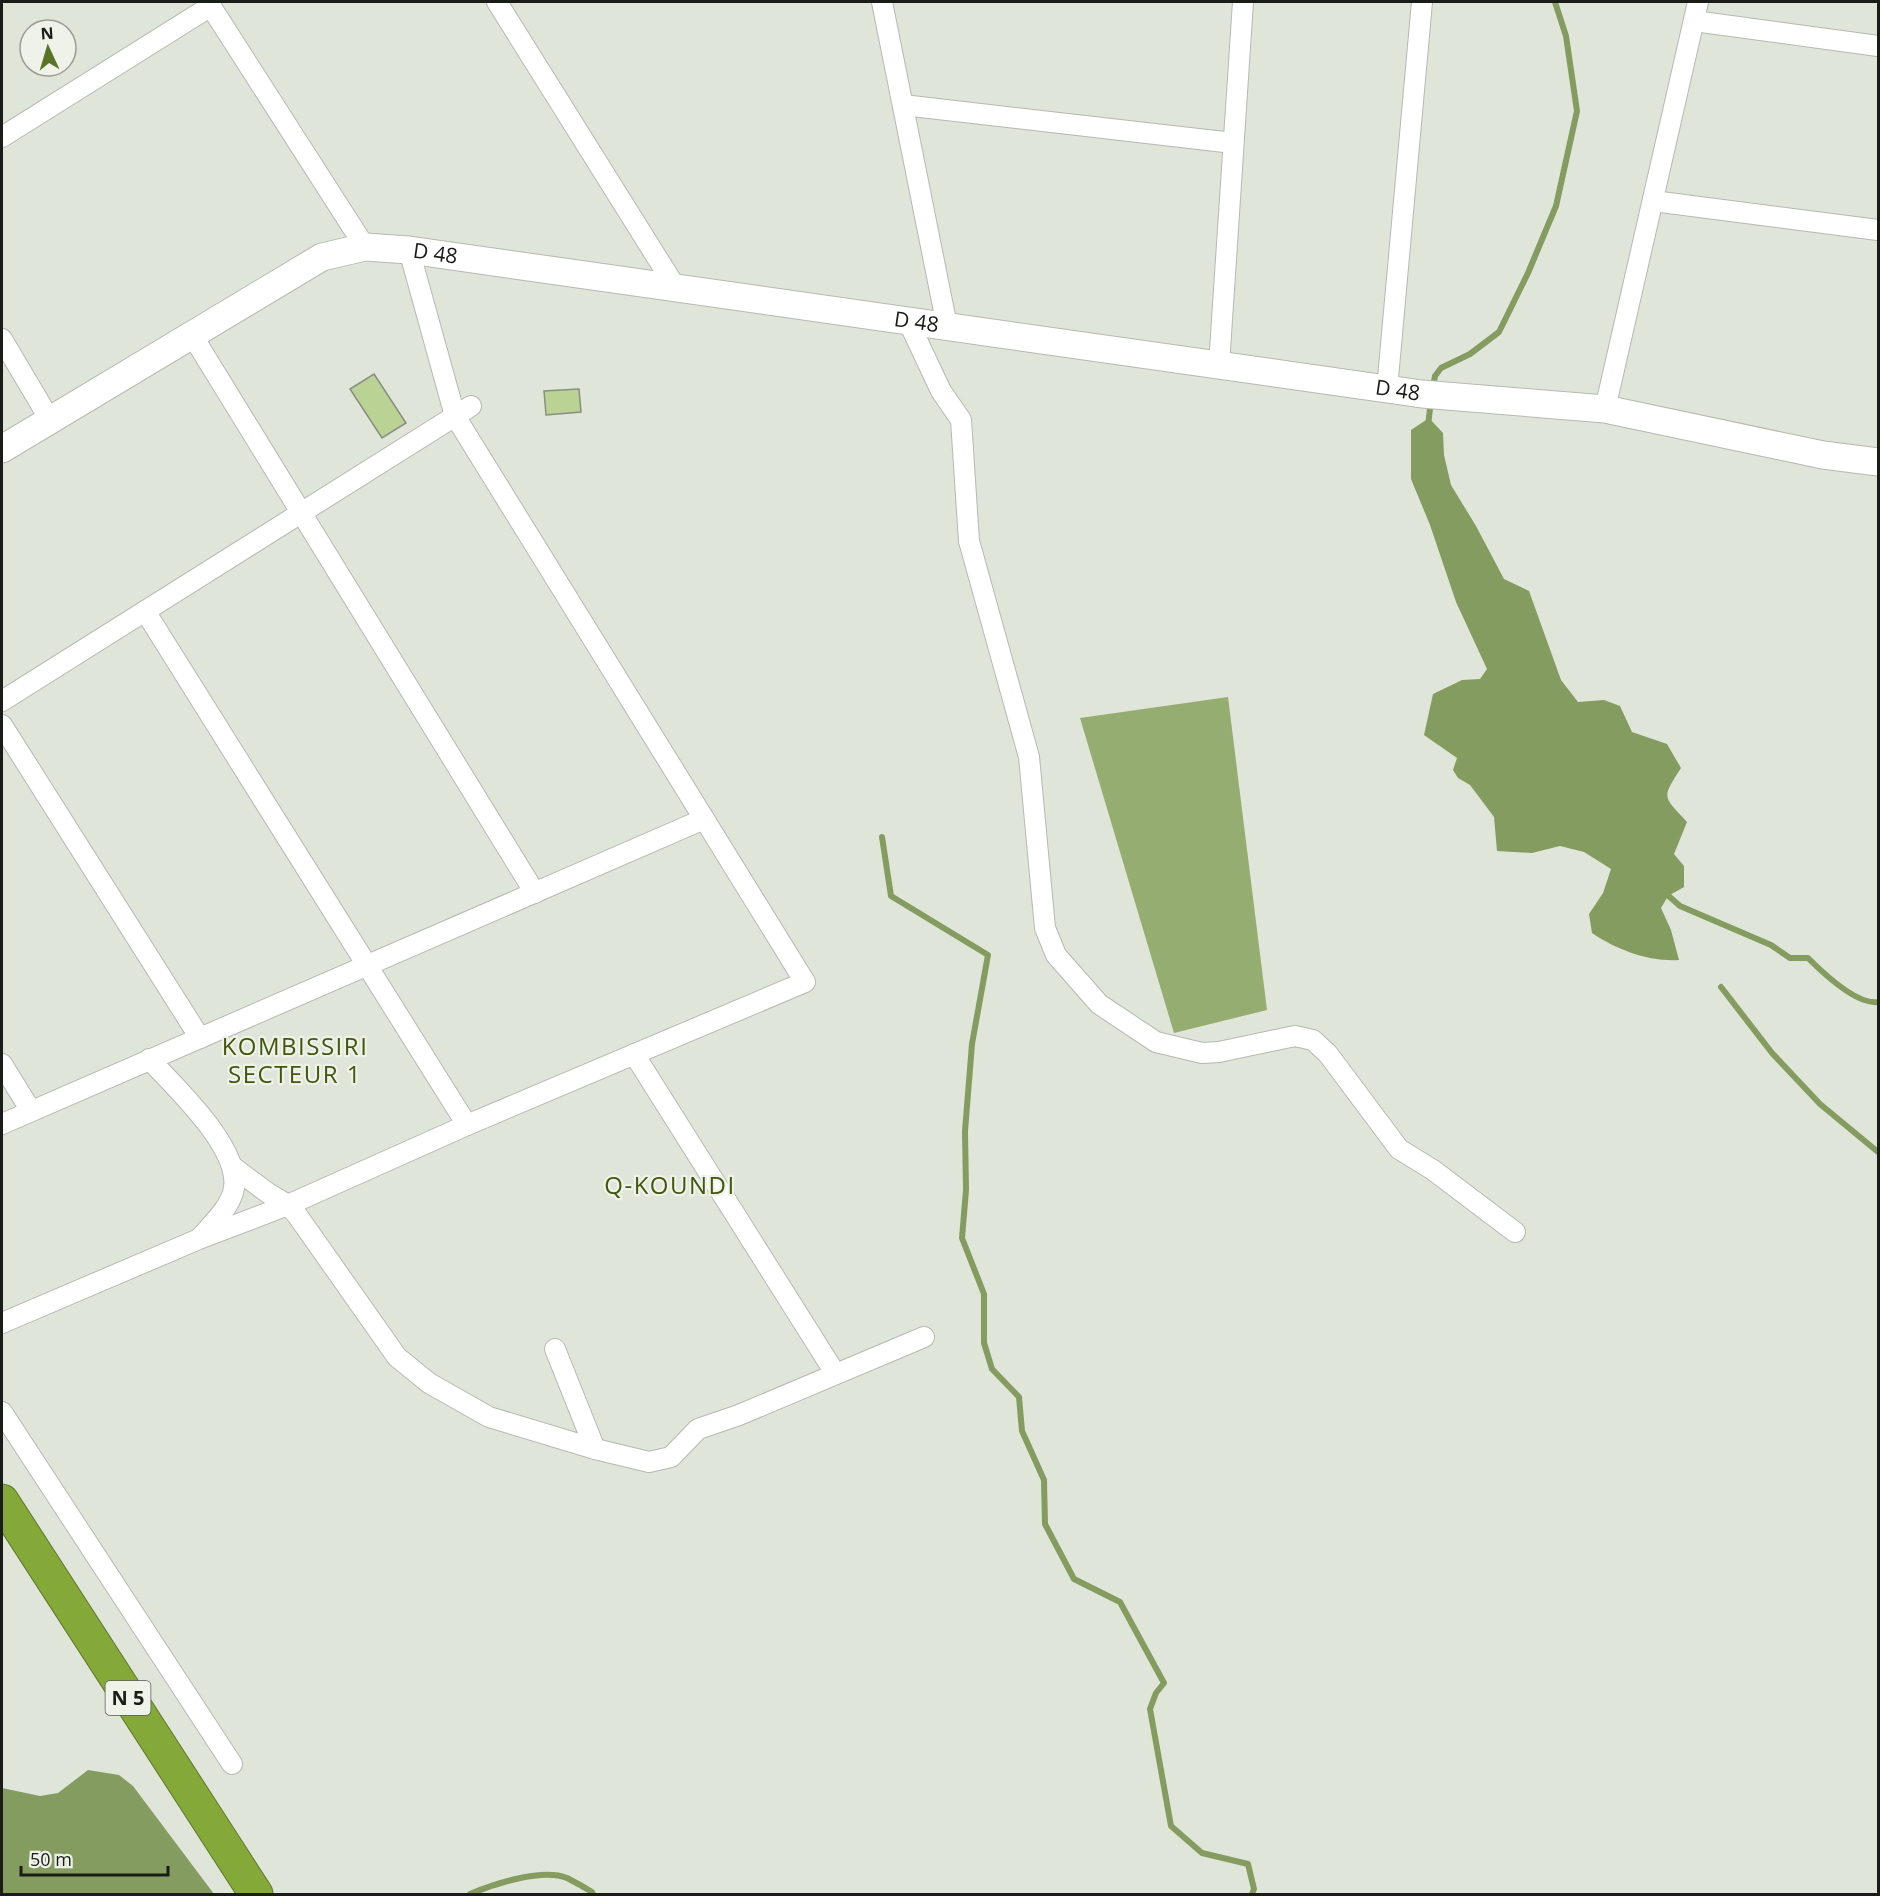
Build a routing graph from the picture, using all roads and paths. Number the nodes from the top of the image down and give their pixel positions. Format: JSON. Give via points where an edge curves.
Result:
{"nodes":[{"id":1,"x":497,"y":2,"type":"edge"},
{"id":2,"x":882,"y":2,"type":"edge"},
{"id":3,"x":1242,"y":2,"type":"edge"},
{"id":4,"x":1422,"y":2,"type":"edge"},
{"id":5,"x":1698,"y":2,"type":"edge"},
{"id":6,"x":210,"y":4,"type":"edge"},
{"id":7,"x":1694,"y":21,"type":"junction"},
{"id":8,"x":1878,"y":46,"type":"edge"},
{"id":9,"x":903,"y":105,"type":"junction"},
{"id":10,"x":2,"y":137,"type":"edge"},
{"id":11,"x":1233,"y":143,"type":"junction"},
{"id":12,"x":1653,"y":201,"type":"junction"},
{"id":13,"x":1878,"y":230,"type":"edge"},
{"id":14,"x":365,"y":247,"type":"junction"},
{"id":15,"x":409,"y":250,"type":"junction"},
{"id":16,"x":676,"y":288,"type":"junction"},
{"id":17,"x":908,"y":321,"type":"junction"},
{"id":18,"x":947,"y":326,"type":"junction"},
{"id":19,"x":192,"y":335,"type":"junction"},
{"id":20,"x":2,"y":339,"type":"edge"},
{"id":21,"x":1219,"y":365,"type":"junction"},
{"id":22,"x":1387,"y":389,"type":"junction"},
{"id":23,"x":1605,"y":409,"type":"junction"},
{"id":24,"x":463,"y":411,"type":"junction"},
{"id":25,"x":50,"y":420,"type":"junction"},
{"id":26,"x":2,"y":449,"type":"edge"},
{"id":27,"x":1878,"y":462,"type":"edge"},
{"id":28,"x":301,"y":513,"type":"junction"},
{"id":29,"x":145,"y":611,"type":"junction"},
{"id":30,"x":2,"y":701,"type":"edge"},
{"id":31,"x":2,"y":725,"type":"edge"},
{"id":32,"x":704,"y":819,"type":"junction"},
{"id":33,"x":535,"y":893,"type":"junction"},
{"id":34,"x":367,"y":966,"type":"junction"},
{"id":35,"x":200,"y":1038,"type":"junction"},
{"id":36,"x":634,"y":1054,"type":"junction"},
{"id":37,"x":149,"y":1059,"type":"junction"},
{"id":38,"x":2,"y":1064,"type":"edge"},
{"id":39,"x":31,"y":1111,"type":"junction"},
{"id":40,"x":2,"y":1124,"type":"edge"},
{"id":41,"x":467,"y":1125,"type":"junction"},
{"id":42,"x":233,"y":1167,"type":"junction"},
{"id":43,"x":288,"y":1205,"type":"junction"},
{"id":44,"x":1515,"y":1232,"type":"dead end"},
{"id":45,"x":199,"y":1239,"type":"junction"},
{"id":46,"x":2,"y":1323,"type":"edge"},
{"id":47,"x":924,"y":1337,"type":"dead end"},
{"id":48,"x":555,"y":1348,"type":"dead end"},
{"id":49,"x":835,"y":1373,"type":"junction"},
{"id":50,"x":2,"y":1412,"type":"edge"},
{"id":51,"x":595,"y":1449,"type":"junction"},
{"id":52,"x":2,"y":1502,"type":"edge"},
{"id":53,"x":232,"y":1764,"type":"dead end"},
{"id":54,"x":256,"y":1894,"type":"edge"}],
"edges":[{"from":1,"to":16,"type":"street"},
{"from":2,"to":9,"type":"street"},
{"from":3,"to":11,"type":"street"},
{"from":4,"to":22,"type":"street"},
{"from":5,"to":7,"type":"street"},
{"from":6,"to":10,"type":"street"},
{"from":6,"to":14,"type":"street"},
{"from":7,"to":8,"type":"street"},
{"from":7,"to":12,"type":"street"},
{"from":9,"to":11,"type":"street"},
{"from":9,"to":18,"type":"street"},
{"from":11,"to":21,"type":"street"},
{"from":12,"to":13,"type":"street"},
{"from":12,"to":23,"type":"street"},
{"from":14,"to":15,"type":"street","name":"D 48"},
{"from":14,"to":19,"type":"street","name":"D 48","via":[[322,257]]},
{"from":15,"to":16,"type":"street","name":"D 48"},
{"from":15,"to":24,"type":"street"},
{"from":16,"to":17,"type":"street","name":"D 48"},
{"from":17,"to":18,"type":"street","name":"D 48"},
{"from":17,"to":44,"type":"street","via":[[941,391],[961,420],[969,541],[1029,757],[1045,928],[1056,955],[1099,1004],[1156,1042],[1211,1053],[1295,1036],[1313,1040],[1328,1054],[1399,1149]]},
{"from":18,"to":21,"type":"street","name":"D 48"},
{"from":19,"to":25,"type":"street","name":"D 48"},
{"from":19,"to":28,"type":"street"},
{"from":20,"to":25,"type":"street"},
{"from":21,"to":22,"type":"street","name":"D 48"},
{"from":22,"to":23,"type":"street","name":"D 48"},
{"from":23,"to":27,"type":"street","name":"D 48","via":[[1823,455]]},
{"from":24,"to":28,"type":"street"},
{"from":24,"to":32,"type":"street"},
{"from":25,"to":26,"type":"street","name":"D 48"},
{"from":28,"to":29,"type":"street"},
{"from":28,"to":33,"type":"street"},
{"from":29,"to":30,"type":"street"},
{"from":29,"to":34,"type":"street"},
{"from":31,"to":35,"type":"street"},
{"from":32,"to":33,"type":"street"},
{"from":32,"to":36,"type":"street","via":[[805,982]]},
{"from":33,"to":34,"type":"street"},
{"from":34,"to":35,"type":"street"},
{"from":34,"to":41,"type":"street"},
{"from":35,"to":37,"type":"street"},
{"from":36,"to":41,"type":"street"},
{"from":36,"to":49,"type":"street"},
{"from":37,"to":39,"type":"street"},
{"from":37,"to":42,"type":"street","via":[[193,1104]]},
{"from":38,"to":39,"type":"street"},
{"from":39,"to":40,"type":"street"},
{"from":41,"to":43,"type":"street"},
{"from":42,"to":43,"type":"street"},
{"from":42,"to":45,"type":"street","via":[[234,1189],[224,1211]]},
{"from":43,"to":45,"type":"street"},
{"from":43,"to":51,"type":"street","via":[[397,1357],[429,1383],[489,1417]]},
{"from":45,"to":46,"type":"street"},
{"from":47,"to":49,"type":"street"},
{"from":48,"to":51,"type":"street"},
{"from":49,"to":51,"type":"street","via":[[698,1429],[671,1457],[649,1462]]},
{"from":50,"to":53,"type":"street"},
{"from":52,"to":54,"type":"highway","number":"N 5"}]}
